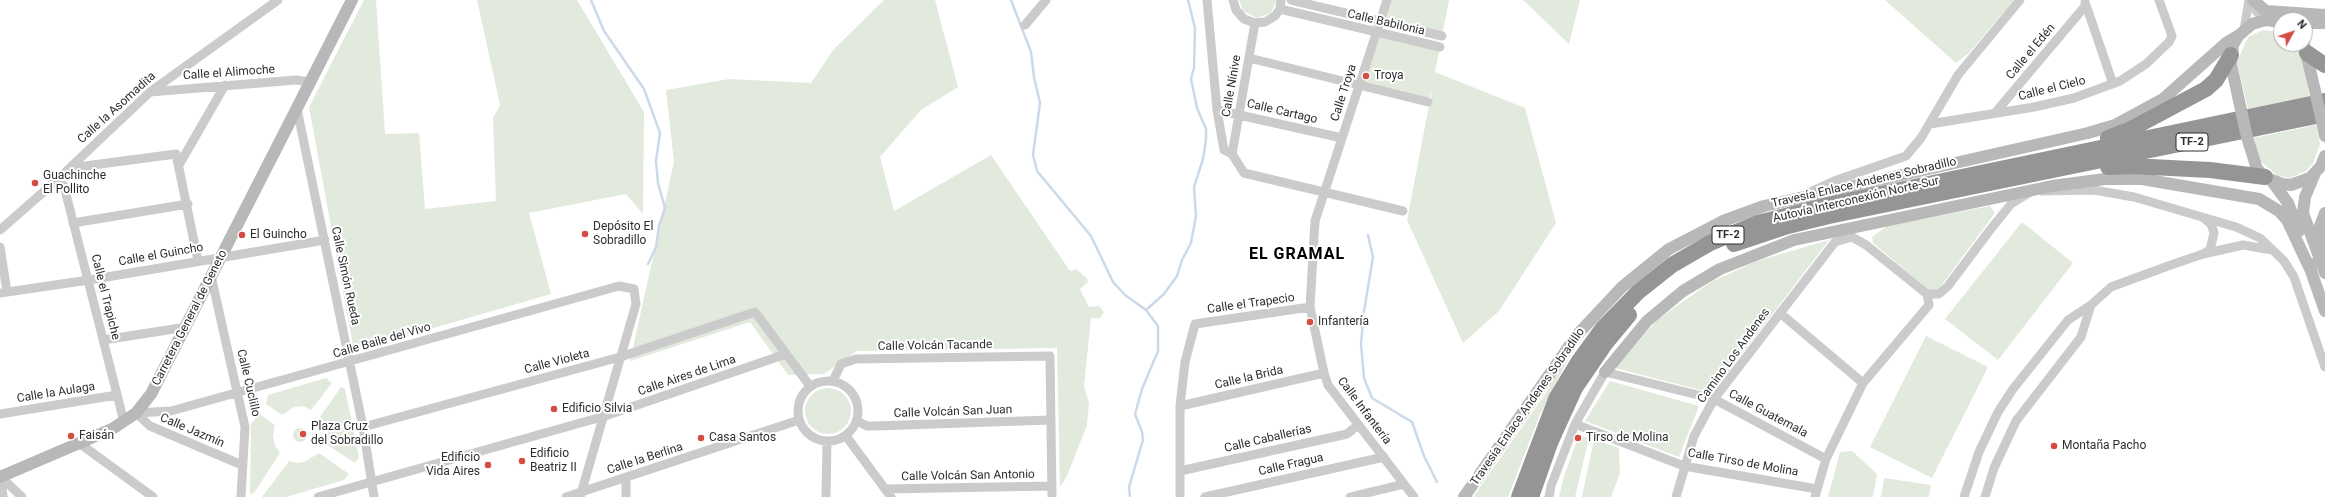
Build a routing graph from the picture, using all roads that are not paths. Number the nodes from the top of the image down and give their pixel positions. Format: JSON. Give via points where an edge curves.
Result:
{"nodes":[{"id":1,"x":352,"y":0,"type":"edge"},
{"id":2,"x":1046,"y":0,"type":"edge"},
{"id":3,"x":1207,"y":0,"type":"edge"},
{"id":4,"x":1233,"y":0,"type":"edge"},
{"id":5,"x":1291,"y":0,"type":"edge"},
{"id":6,"x":1387,"y":0,"type":"edge"},
{"id":7,"x":2020,"y":0,"type":"edge"},
{"id":8,"x":2159,"y":0,"type":"edge"},
{"id":9,"x":2251,"y":0,"type":"edge"},
{"id":10,"x":272,"y":1,"type":"edge"},
{"id":11,"x":2085,"y":3,"type":"edge"},
{"id":12,"x":1280,"y":5,"type":"edge"},
{"id":13,"x":2325,"y":15,"type":"edge"},
{"id":14,"x":2266,"y":20,"type":"junction"},
{"id":15,"x":1380,"y":21,"type":"junction"},
{"id":16,"x":2273,"y":21,"type":"edge"},
{"id":17,"x":1255,"y":23,"type":"junction"},
{"id":18,"x":2313,"y":23,"type":"edge"},
{"id":19,"x":2325,"y":23,"type":"edge"},
{"id":20,"x":1025,"y":26,"type":"dead end"},
{"id":21,"x":1376,"y":33,"type":"junction"},
{"id":22,"x":2241,"y":33,"type":"junction"},
{"id":23,"x":1442,"y":36,"type":"dead end"},
{"id":24,"x":1440,"y":47,"type":"dead end"},
{"id":25,"x":2307,"y":52,"type":"edge"},
{"id":26,"x":2310,"y":52,"type":"edge"},
{"id":27,"x":2231,"y":55,"type":"junction"},
{"id":28,"x":1249,"y":58,"type":"junction"},
{"id":29,"x":2325,"y":65,"type":"edge"},
{"id":30,"x":310,"y":82,"type":"junction"},
{"id":31,"x":2113,"y":84,"type":"junction"},
{"id":32,"x":225,"y":85,"type":"junction"},
{"id":33,"x":1359,"y":86,"type":"junction"},
{"id":34,"x":150,"y":92,"type":"junction"},
{"id":35,"x":2320,"y":98,"type":"edge"},
{"id":36,"x":1428,"y":102,"type":"dead end"},
{"id":37,"x":297,"y":109,"type":"junction"},
{"id":38,"x":1217,"y":110,"type":"junction"},
{"id":39,"x":1995,"y":113,"type":"junction"},
{"id":40,"x":1239,"y":114,"type":"junction"},
{"id":41,"x":2323,"y":118,"type":"edge"},
{"id":42,"x":1930,"y":124,"type":"junction"},
{"id":43,"x":2325,"y":136,"type":"edge"},
{"id":44,"x":1342,"y":138,"type":"junction"},
{"id":45,"x":1232,"y":154,"type":"junction"},
{"id":46,"x":2066,"y":155,"type":"junction"},
{"id":47,"x":179,"y":165,"type":"junction"},
{"id":48,"x":2322,"y":165,"type":"edge"},
{"id":49,"x":70,"y":168,"type":"junction"},
{"id":50,"x":2059,"y":169,"type":"junction"},
{"id":51,"x":2268,"y":178,"type":"junction"},
{"id":52,"x":58,"y":180,"type":"junction"},
{"id":53,"x":2034,"y":189,"type":"junction"},
{"id":54,"x":1324,"y":193,"type":"junction"},
{"id":55,"x":1803,"y":195,"type":"junction"},
{"id":56,"x":188,"y":204,"type":"junction"},
{"id":57,"x":1403,"y":211,"type":"dead end"},
{"id":58,"x":2325,"y":213,"type":"edge"},
{"id":59,"x":2201,"y":216,"type":"junction"},
{"id":60,"x":74,"y":222,"type":"junction"},
{"id":61,"x":0,"y":230,"type":"edge"},
{"id":62,"x":325,"y":240,"type":"junction"},
{"id":63,"x":0,"y":247,"type":"edge"},
{"id":64,"x":2274,"y":251,"type":"junction"},
{"id":65,"x":2203,"y":254,"type":"junction"},
{"id":66,"x":220,"y":258,"type":"junction"},
{"id":67,"x":198,"y":261,"type":"junction"},
{"id":68,"x":2325,"y":263,"type":"edge"},
{"id":69,"x":2311,"y":271,"type":"junction"},
{"id":70,"x":2325,"y":273,"type":"edge"},
{"id":71,"x":211,"y":276,"type":"junction"},
{"id":72,"x":89,"y":280,"type":"junction"},
{"id":73,"x":4,"y":292,"type":"edge"},
{"id":74,"x":1928,"y":294,"type":"junction"},
{"id":75,"x":2091,"y":305,"type":"junction"},
{"id":76,"x":1310,"y":308,"type":"junction"},
{"id":77,"x":2325,"y":311,"type":"edge"},
{"id":78,"x":1780,"y":313,"type":"junction"},
{"id":79,"x":187,"y":327,"type":"junction"},
{"id":80,"x":103,"y":340,"type":"junction"},
{"id":81,"x":786,"y":354,"type":"junction"},
{"id":82,"x":620,"y":357,"type":"junction"},
{"id":83,"x":350,"y":362,"type":"junction"},
{"id":84,"x":2325,"y":367,"type":"edge"},
{"id":85,"x":1605,"y":372,"type":"junction"},
{"id":86,"x":1324,"y":373,"type":"junction"},
{"id":87,"x":833,"y":381,"type":"junction"},
{"id":88,"x":1863,"y":383,"type":"junction"},
{"id":89,"x":810,"y":386,"type":"junction"},
{"id":90,"x":238,"y":394,"type":"junction"},
{"id":91,"x":117,"y":395,"type":"junction"},
{"id":92,"x":1714,"y":399,"type":"junction"},
{"id":93,"x":1180,"y":406,"type":"junction"},
{"id":94,"x":136,"y":413,"type":"junction"},
{"id":95,"x":0,"y":414,"type":"edge"},
{"id":96,"x":605,"y":416,"type":"junction"},
{"id":97,"x":799,"y":420,"type":"junction"},
{"id":98,"x":1051,"y":420,"type":"junction"},
{"id":99,"x":857,"y":421,"type":"junction"},
{"id":100,"x":124,"y":422,"type":"junction"},
{"id":101,"x":1575,"y":424,"type":"junction"},
{"id":102,"x":1358,"y":425,"type":"junction"},
{"id":103,"x":363,"y":427,"type":"junction"},
{"id":104,"x":846,"y":436,"type":"junction"},
{"id":105,"x":827,"y":441,"type":"junction"},
{"id":106,"x":79,"y":444,"type":"junction"},
{"id":107,"x":1384,"y":457,"type":"junction"},
{"id":108,"x":1826,"y":459,"type":"junction"},
{"id":109,"x":242,"y":465,"type":"junction"},
{"id":110,"x":1684,"y":466,"type":"junction"},
{"id":111,"x":1180,"y":471,"type":"junction"},
{"id":112,"x":0,"y":476,"type":"edge"},
{"id":113,"x":626,"y":478,"type":"junction"},
{"id":114,"x":371,"y":481,"type":"junction"},
{"id":115,"x":1404,"y":484,"type":"junction"},
{"id":116,"x":1052,"y":486,"type":"junction"},
{"id":117,"x":888,"y":493,"type":"edge"},
{"id":118,"x":1816,"y":493,"type":"edge"},
{"id":119,"x":581,"y":495,"type":"edge"},
{"id":120,"x":3,"y":497,"type":"edge"},
{"id":121,"x":22,"y":497,"type":"edge"},
{"id":122,"x":153,"y":497,"type":"edge"},
{"id":123,"x":242,"y":497,"type":"edge"},
{"id":124,"x":318,"y":497,"type":"edge"},
{"id":125,"x":374,"y":497,"type":"edge"},
{"id":126,"x":566,"y":497,"type":"edge"},
{"id":127,"x":626,"y":497,"type":"edge"},
{"id":128,"x":826,"y":497,"type":"edge"},
{"id":129,"x":1052,"y":497,"type":"edge"},
{"id":130,"x":1180,"y":497,"type":"edge"},
{"id":131,"x":1205,"y":497,"type":"edge"},
{"id":132,"x":1350,"y":497,"type":"edge"},
{"id":133,"x":1414,"y":497,"type":"edge"},
{"id":134,"x":1464,"y":497,"type":"edge"},
{"id":135,"x":1519,"y":497,"type":"edge"},
{"id":136,"x":1531,"y":497,"type":"edge"},
{"id":137,"x":1549,"y":497,"type":"edge"},
{"id":138,"x":1676,"y":497,"type":"edge"},
{"id":139,"x":1964,"y":497,"type":"edge"},
{"id":140,"x":1985,"y":497,"type":"edge"}],
"edges":[{"from":1,"to":30,"type":"street","name":"Carretera General de Geneto"},
{"from":2,"to":20,"type":"street"},
{"from":3,"to":38,"type":"street"},
{"from":4,"to":17,"type":"street","via":[[1236,10],[1244,19]]},
{"from":5,"to":15,"type":"street","name":"Calle Babilonia"},
{"from":6,"to":15,"type":"street","name":"Calle Troya"},
{"from":7,"to":42,"type":"street","via":[[1958,75]]},
{"from":8,"to":31,"type":"street","name":"Calle el Cielo","via":[[2172,36],[2169,42],[2146,64]]},
{"from":9,"to":13,"type":"street","via":[[2266,11]]},
{"from":9,"to":14,"type":"street","via":[[2257,12]]},
{"from":9,"to":22,"type":"street"},
{"from":10,"to":34,"type":"street","name":"Calle la Asomadita"},
{"from":11,"to":31,"type":"street"},
{"from":11,"to":39,"type":"street","name":"Calle el Edén"},
{"from":12,"to":17,"type":"street","via":[[1275,16],[1265,22]]},
{"from":12,"to":21,"type":"street","name":"Calle Babilonia"},
{"from":14,"to":16,"type":"street"},
{"from":14,"to":22,"type":"street","name":"Travesía Enlace Andenes Sobradillo","via":[[2252,24]]},
{"from":15,"to":21,"type":"street","name":"Calle Troya"},
{"from":15,"to":23,"type":"street","name":"Calle Babilonia"},
{"from":17,"to":28,"type":"street","name":"Calle Nínive"},
{"from":18,"to":19,"type":"street"},
{"from":21,"to":24,"type":"street","name":"Calle Babilonia"},
{"from":21,"to":33,"type":"street","name":"Calle Troya"},
{"from":22,"to":27,"type":"street"},
{"from":22,"to":55,"type":"street","name":"Travesía Enlace Andenes Sobradillo","via":[[2226,43],[2163,99],[2115,125]]},
{"from":25,"to":35,"type":"street"},
{"from":26,"to":29,"type":"highway"},
{"from":27,"to":46,"type":"highway","via":[[2216,80],[2206,90],[2129,130],[2082,144]]},
{"from":27,"to":51,"type":"street","bridge":true,"via":[[2252,160]]},
{"from":28,"to":33,"type":"street"},
{"from":28,"to":40,"type":"street","name":"Calle Nínive"},
{"from":30,"to":32,"type":"street","name":"Calle el Alimoche","via":[[296,80]]},
{"from":30,"to":37,"type":"street","name":"Carretera General de Geneto"},
{"from":31,"to":39,"type":"street","name":"Calle el Cielo","via":[[2074,98]]},
{"from":32,"to":34,"type":"street","name":"Calle el Alimoche"},
{"from":32,"to":47,"type":"street"},
{"from":33,"to":36,"type":"street"},
{"from":33,"to":44,"type":"street","name":"Calle Troya"},
{"from":34,"to":49,"type":"street","name":"Calle la Asomadita"},
{"from":35,"to":41,"type":"street","bridge":true},
{"from":35,"to":46,"type":"highway","name":"Autovía Interconexión Norte-Sur","number":"TF-2"},
{"from":37,"to":62,"type":"street","name":"Calle Simón Rueda"},
{"from":37,"to":66,"type":"street","name":"Carretera General de Geneto"},
{"from":38,"to":40,"type":"street","name":"Calle Cartago"},
{"from":38,"to":45,"type":"street","via":[[1224,150]]},
{"from":39,"to":42,"type":"street","name":"Calle el Cielo"},
{"from":40,"to":44,"type":"street","name":"Calle Cartago"},
{"from":40,"to":45,"type":"street","name":"Calle Nínive"},
{"from":41,"to":43,"type":"street"},
{"from":41,"to":50,"type":"highway","name":"Autovía Interconexión Norte-Sur","number":"TF-2"},
{"from":42,"to":55,"type":"street","via":[[1906,156],[1834,181]]},
{"from":44,"to":54,"type":"street","name":"Calle Troya"},
{"from":45,"to":54,"type":"street","via":[[1244,173]]},
{"from":46,"to":135,"type":"highway","name":"Autovía Interconexión Norte-Sur","number":"TF-2","via":[[1828,205],[1758,223],[1710,242],[1672,265],[1638,292],[1603,328],[1579,360],[1556,399]]},
{"from":47,"to":49,"type":"street","via":[[176,154]]},
{"from":47,"to":56,"type":"street"},
{"from":48,"to":51,"type":"street","via":[[2301,182],[2291,185]]},
{"from":48,"to":70,"type":"street","via":[[2306,197],[2303,213]]},
{"from":49,"to":52,"type":"street","name":"Calle la Asomadita"},
{"from":50,"to":51,"type":"highway","via":[[2078,172],[2111,166],[2131,166],[2232,172]]},
{"from":50,"to":136,"type":"highway","name":"Autovía Interconexión Norte-Sur","number":"TF-2","via":[[1788,226],[1717,251],[1690,267],[1663,285],[1632,313],[1601,350],[1575,388],[1550,443]]},
{"from":51,"to":69,"type":"street","via":[[2288,203],[2311,263]]},
{"from":52,"to":60,"type":"street","name":"Calle el Trapiche","via":[[64,186]]},
{"from":52,"to":61,"type":"street","name":"Calle la Asomadita"},
{"from":53,"to":59,"type":"street","via":[[2049,192],[2110,192]]},
{"from":53,"to":69,"type":"street","via":[[2105,179],[2135,179],[2259,199],[2287,220]]},
{"from":53,"to":74,"type":"street","via":[[2011,204],[1948,286],[1939,294]]},
{"from":53,"to":85,"type":"street","via":[[1794,240],[1720,269],[1683,291],[1647,321]]},
{"from":54,"to":57,"type":"street"},
{"from":54,"to":76,"type":"street","name":"Calle Troya","via":[[1315,221]]},
{"from":55,"to":134,"type":"street","name":"Travesía Enlace Andenes Sobradillo","via":[[1723,221],[1669,249],[1622,287],[1577,335]]},
{"from":56,"to":60,"type":"street"},
{"from":56,"to":67,"type":"street"},
{"from":58,"to":68,"type":"street","via":[[2319,238]]},
{"from":59,"to":64,"type":"street","via":[[2248,231]]},
{"from":59,"to":65,"type":"street","via":[[2211,224],[2214,233],[2210,250]]},
{"from":60,"to":72,"type":"street","name":"Calle el Trapiche"},
{"from":62,"to":66,"type":"street","name":"Calle el Guincho"},
{"from":62,"to":83,"type":"street","name":"Calle Simón Rueda"},
{"from":63,"to":73,"type":"street"},
{"from":64,"to":65,"type":"street","via":[[2243,245]]},
{"from":64,"to":84,"type":"street","via":[[2294,277]]},
{"from":65,"to":75,"type":"street","via":[[2111,287]]},
{"from":66,"to":67,"type":"street","name":"Calle el Guincho"},
{"from":66,"to":71,"type":"street","name":"Carretera General de Geneto"},
{"from":67,"to":72,"type":"street","name":"Calle el Guincho"},
{"from":69,"to":77,"type":"street"},
{"from":71,"to":79,"type":"street","name":"Carretera General de Geneto"},
{"from":71,"to":90,"type":"street","name":"Calle Cuclillo"},
{"from":72,"to":73,"type":"street","name":"Calle el Guincho"},
{"from":72,"to":80,"type":"street","name":"Calle el Trapiche"},
{"from":74,"to":78,"type":"street","name":"Camino Los Andenes","via":[[1852,237],[1835,242]]},
{"from":74,"to":88,"type":"street","via":[[1929,305]]},
{"from":75,"to":139,"type":"street","via":[[2068,320],[2013,389],[1984,439]]},
{"from":75,"to":140,"type":"street","via":[[2081,337],[2016,421],[1994,468]]},
{"from":76,"to":86,"type":"street","name":"Calle Infantería"},
{"from":76,"to":93,"type":"street","name":"Calle el Trapecio","via":[[1195,324],[1186,362]]},
{"from":78,"to":88,"type":"street"},
{"from":78,"to":92,"type":"street","name":"Camino Los Andenes"},
{"from":79,"to":80,"type":"street"},
{"from":79,"to":94,"type":"street","name":"Carretera General de Geneto","via":[[151,394]]},
{"from":80,"to":91,"type":"street","name":"Calle el Trapiche"},
{"from":81,"to":82,"type":"street","name":"Calle Violeta","via":[[756,312]]},
{"from":81,"to":89,"type":"street"},
{"from":81,"to":96,"type":"street","name":"Calle Aires de Lima"},
{"from":82,"to":83,"type":"street","name":"Calle Baile del Vivo","via":[[636,304],[634,289],[619,286]]},
{"from":82,"to":96,"type":"street"},
{"from":82,"to":103,"type":"street","name":"Calle Violeta"},
{"from":83,"to":90,"type":"street","name":"Calle Baile del Vivo"},
{"from":83,"to":103,"type":"street","name":"Calle Simón Rueda"},
{"from":85,"to":92,"type":"street","name":"Calle Guatemala"},
{"from":85,"to":101,"type":"street"},
{"from":86,"to":93,"type":"street","name":"Calle la Brida"},
{"from":86,"to":102,"type":"street","name":"Calle Infantería","via":[[1328,385]]},
{"from":87,"to":89,"type":"street","via":[[821,381]]},
{"from":87,"to":98,"type":"street","name":"Calle Volcán Tacande","via":[[841,364],[856,359],[1050,356]]},
{"from":87,"to":99,"type":"street","via":[[843,384],[857,400]]},
{"from":88,"to":108,"type":"street"},
{"from":89,"to":97,"type":"street","via":[[802,396],[798,408]]},
{"from":90,"to":94,"type":"street","name":"Calle Baile del Vivo","via":[[171,411]]},
{"from":90,"to":109,"type":"street","name":"Calle Cuclillo","via":[[245,427]]},
{"from":91,"to":95,"type":"street","name":"Calle la Aulaga"},
{"from":91,"to":100,"type":"street","name":"Calle el Trapiche"},
{"from":92,"to":108,"type":"street","name":"Calle Guatemala"},
{"from":92,"to":110,"type":"street","name":"Camino Los Andenes","via":[[1694,436]]},
{"from":93,"to":111,"type":"street"},
{"from":94,"to":100,"type":"street","name":"Carretera General de Geneto"},
{"from":94,"to":109,"type":"street","name":"Calle Jazmín","via":[[150,426]]},
{"from":96,"to":114,"type":"street","name":"Calle Aires de Lima"},
{"from":96,"to":119,"type":"street"},
{"from":97,"to":105,"type":"street","via":[[805,431],[815,438]]},
{"from":97,"to":113,"type":"street","name":"Calle la Berlina"},
{"from":98,"to":99,"type":"street","name":"Calle Volcán San Juan","via":[[875,426],[867,426]]},
{"from":98,"to":116,"type":"street"},
{"from":99,"to":104,"type":"street"},
{"from":100,"to":106,"type":"street","name":"Carretera General de Geneto"},
{"from":101,"to":110,"type":"street","name":"Calle Tirso de Molina"},
{"from":101,"to":137,"type":"street"},
{"from":102,"to":107,"type":"street","name":"Calle Infantería"},
{"from":102,"to":111,"type":"street","name":"Calle Caballerías","via":[[1347,434]]},
{"from":103,"to":114,"type":"street","name":"Calle Simón Rueda"},
{"from":104,"to":105,"type":"street"},
{"from":104,"to":117,"type":"street"},
{"from":105,"to":128,"type":"street"},
{"from":106,"to":112,"type":"street","name":"Carretera General de Geneto"},
{"from":106,"to":122,"type":"street"},
{"from":107,"to":115,"type":"street","name":"Calle Infantería"},
{"from":107,"to":131,"type":"street","name":"Calle Fragua"},
{"from":108,"to":118,"type":"street"},
{"from":109,"to":123,"type":"street","name":"Calle Cuclillo"},
{"from":110,"to":118,"type":"street","name":"Calle Tirso de Molina"},
{"from":110,"to":138,"type":"street","name":"Camino Los Andenes"},
{"from":111,"to":130,"type":"street"},
{"from":112,"to":120,"type":"street"},
{"from":112,"to":121,"type":"street"},
{"from":113,"to":119,"type":"street","name":"Calle la Berlina"},
{"from":113,"to":127,"type":"street"},
{"from":114,"to":124,"type":"street","name":"Calle Aires de Lima"},
{"from":114,"to":125,"type":"street","name":"Calle Simón Rueda"},
{"from":115,"to":132,"type":"street"},
{"from":115,"to":133,"type":"street","name":"Calle Infantería"},
{"from":116,"to":117,"type":"street","name":"Calle Volcán San Antonio"},
{"from":116,"to":129,"type":"street"},
{"from":119,"to":126,"type":"street","name":"Calle la Berlina"}]}
